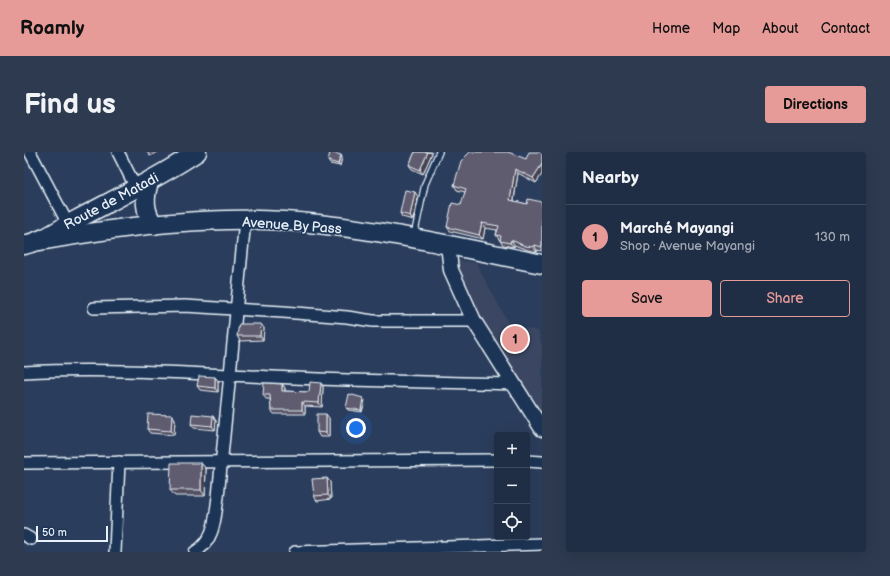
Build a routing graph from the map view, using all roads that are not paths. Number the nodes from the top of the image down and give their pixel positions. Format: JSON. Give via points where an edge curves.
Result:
{"nodes":[{"id":1,"x":30,"y":152,"type":"edge"},
{"id":2,"x":118,"y":152,"type":"edge"},
{"id":3,"x":197,"y":152,"type":"edge"},
{"id":4,"x":439,"y":152,"type":"edge"},
{"id":5,"x":142,"y":185,"type":"junction"},
{"id":6,"x":245,"y":220,"type":"junction"},
{"id":7,"x":68,"y":224,"type":"junction"},
{"id":8,"x":154,"y":225,"type":"junction"},
{"id":9,"x":414,"y":238,"type":"junction"},
{"id":10,"x":32,"y":243,"type":"edge"},
{"id":11,"x":448,"y":245,"type":"junction"},
{"id":12,"x":542,"y":264,"type":"edge"},
{"id":13,"x":94,"y":308,"type":"dead end"},
{"id":14,"x":236,"y":309,"type":"junction"},
{"id":15,"x":474,"y":321,"type":"junction"},
{"id":16,"x":24,"y":372,"type":"edge"},
{"id":17,"x":230,"y":374,"type":"junction"},
{"id":18,"x":515,"y":384,"type":"junction"},
{"id":19,"x":542,"y":429,"type":"edge"},
{"id":20,"x":494,"y":460,"type":"edge"},
{"id":21,"x":530,"y":461,"type":"edge"},
{"id":22,"x":119,"y":462,"type":"junction"},
{"id":23,"x":542,"y":462,"type":"edge"},
{"id":24,"x":24,"y":463,"type":"edge"},
{"id":25,"x":221,"y":463,"type":"junction"},
{"id":26,"x":542,"y":544,"type":"edge"},
{"id":27,"x":395,"y":550,"type":"edge"},
{"id":28,"x":115,"y":552,"type":"edge"},
{"id":29,"x":195,"y":552,"type":"edge"},
{"id":30,"x":295,"y":552,"type":"edge"}],
"edges":[{"from":1,"to":7,"type":"street"},
{"from":2,"to":5,"type":"street"},
{"from":3,"to":5,"type":"highway","name":"Route de Matadi"},
{"from":4,"to":9,"type":"lane","via":[[425,184]]},
{"from":5,"to":7,"type":"highway","name":"Route de Matadi"},
{"from":5,"to":8,"type":"highway","via":[[148,216]]},
{"from":6,"to":8,"type":"highway","name":"Avenue By Pass"},
{"from":6,"to":9,"type":"highway","name":"Avenue By Pass","via":[[317,224]]},
{"from":6,"to":14,"type":"street"},
{"from":7,"to":10,"type":"highway","name":"Route de Matadi"},
{"from":8,"to":10,"type":"highway","name":"Avenue By Pass"},
{"from":9,"to":11,"type":"highway","name":"Avenue By Pass"},
{"from":11,"to":12,"type":"highway","name":"Avenue By Pass"},
{"from":11,"to":15,"type":"street","via":[[451,270]]},
{"from":13,"to":14,"type":"street","via":[[185,306]]},
{"from":14,"to":15,"type":"street","via":[[373,321]]},
{"from":14,"to":17,"type":"street"},
{"from":15,"to":18,"type":"street"},
{"from":16,"to":17,"type":"street","via":[[71,369]]},
{"from":17,"to":18,"type":"street"},
{"from":17,"to":25,"type":"street"},
{"from":18,"to":19,"type":"street"},
{"from":20,"to":25,"type":"street"},
{"from":21,"to":23,"type":"street"},
{"from":22,"to":24,"type":"street"},
{"from":22,"to":25,"type":"street"},
{"from":22,"to":28,"type":"street"},
{"from":25,"to":29,"type":"street","via":[[212,532],[205,544]]},
{"from":26,"to":27,"type":"street"},
{"from":27,"to":30,"type":"street"}]}
